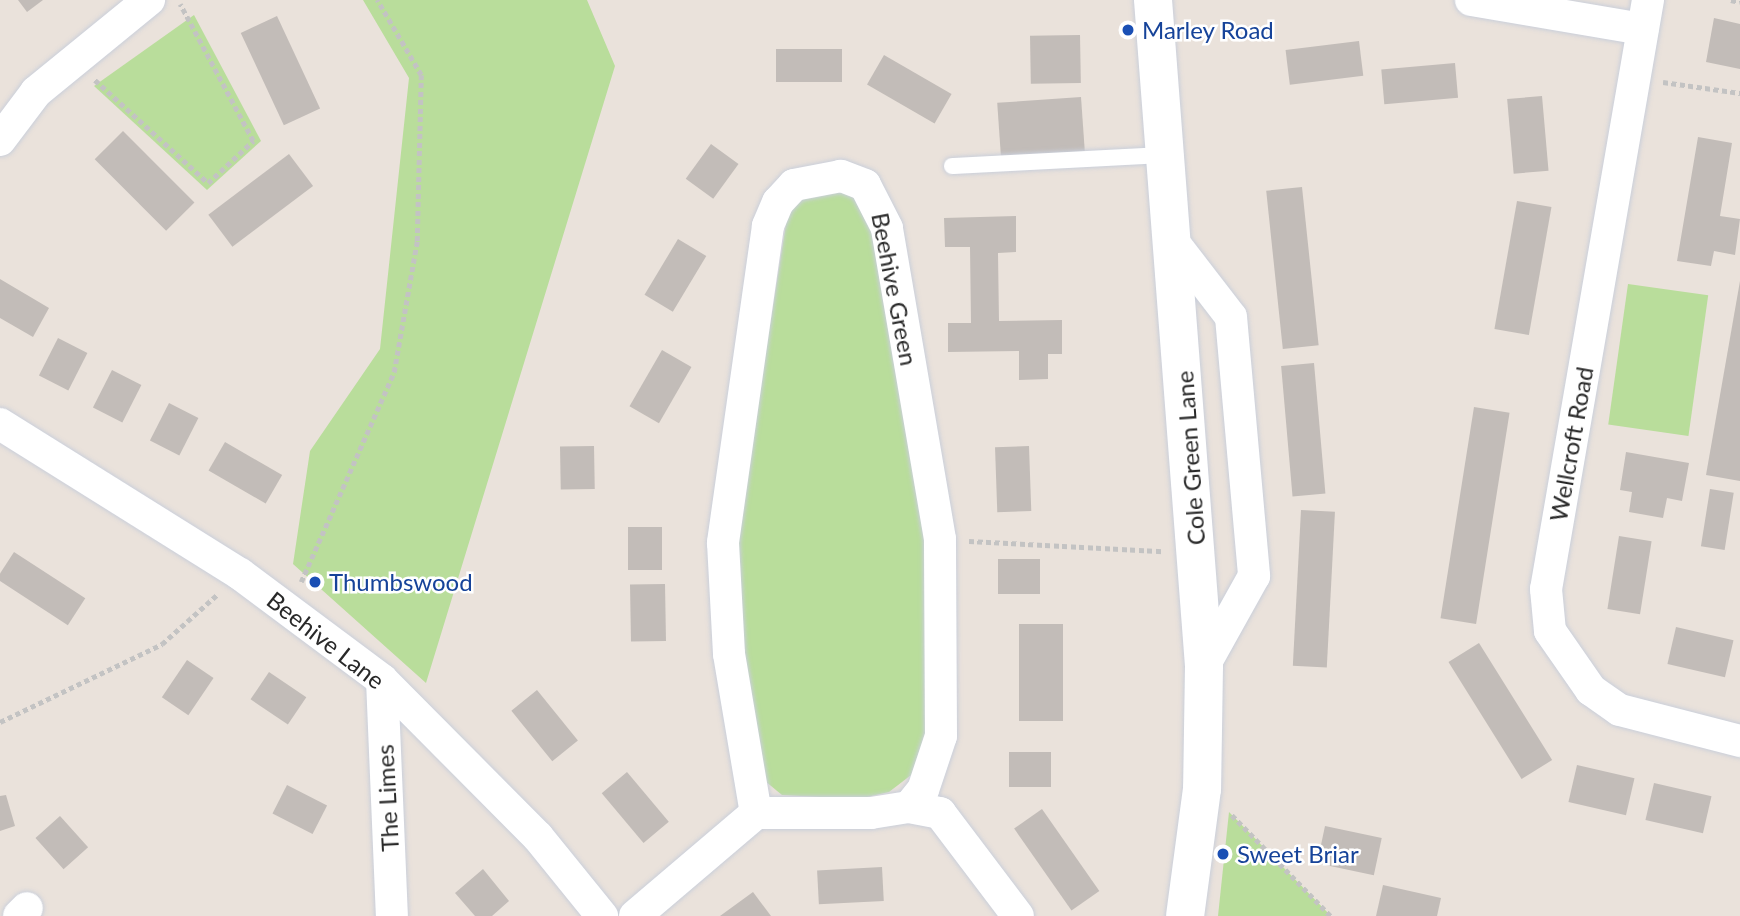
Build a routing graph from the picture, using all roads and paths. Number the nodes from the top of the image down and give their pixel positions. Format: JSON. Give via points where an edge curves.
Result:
{"nodes":[{"id":1,"x":149,"y":0,"type":"edge"},
{"id":2,"x":178,"y":0,"type":"edge"},
{"id":3,"x":377,"y":0,"type":"edge"},
{"id":4,"x":1153,"y":0,"type":"edge"},
{"id":5,"x":1471,"y":0,"type":"edge"},
{"id":6,"x":1731,"y":0,"type":"edge"},
{"id":7,"x":1740,"y":2,"type":"edge"},
{"id":8,"x":1645,"y":15,"type":"edge"},
{"id":9,"x":73,"y":59,"type":"junction"},
{"id":10,"x":1634,"y":78,"type":"junction"},
{"id":11,"x":1740,"y":93,"type":"edge"},
{"id":12,"x":0,"y":140,"type":"edge"},
{"id":13,"x":1166,"y":155,"type":"junction"},
{"id":14,"x":952,"y":166,"type":"dead end"},
{"id":15,"x":1174,"y":243,"type":"junction"},
{"id":16,"x":4,"y":436,"type":"edge"},
{"id":17,"x":940,"y":540,"type":"junction"},
{"id":18,"x":1198,"y":553,"type":"junction"},
{"id":19,"x":240,"y":574,"type":"junction"},
{"id":20,"x":289,"y":610,"type":"junction"},
{"id":21,"x":1204,"y":666,"type":"junction"},
{"id":22,"x":382,"y":680,"type":"junction"},
{"id":23,"x":0,"y":722,"type":"edge"},
{"id":24,"x":1740,"y":741,"type":"edge"},
{"id":25,"x":1202,"y":789,"type":"junction"},
{"id":26,"x":909,"y":807,"type":"junction"},
{"id":27,"x":756,"y":813,"type":"junction"},
{"id":28,"x":393,"y":916,"type":"edge"},
{"id":29,"x":602,"y":916,"type":"edge"},
{"id":30,"x":635,"y":916,"type":"edge"},
{"id":31,"x":1018,"y":916,"type":"edge"},
{"id":32,"x":1185,"y":916,"type":"edge"},
{"id":33,"x":1331,"y":916,"type":"edge"}],
"edges":[{"from":1,"to":9,"type":"street"},
{"from":2,"to":9,"type":"path","via":[[253,141],[208,183]]},
{"from":3,"to":20,"type":"path","via":[[421,75],[416,240],[394,372]]},
{"from":4,"to":13,"type":"street","name":"Cole Green Lane"},
{"from":5,"to":8,"type":"street"},
{"from":6,"to":7,"type":"path"},
{"from":8,"to":10,"type":"street","name":"Wellcroft Road"},
{"from":9,"to":12,"type":"street","via":[[36,92]]},
{"from":10,"to":11,"type":"path"},
{"from":10,"to":24,"type":"street","name":"Wellcroft Road","via":[[1546,589],[1550,631],[1591,690],[1619,710]]},
{"from":13,"to":14,"type":"lane"},
{"from":13,"to":15,"type":"street","name":"Cole Green Lane"},
{"from":15,"to":18,"type":"street","name":"Cole Green Lane"},
{"from":15,"to":21,"type":"street","via":[[1231,317],[1254,576]]},
{"from":16,"to":19,"type":"street","name":"Beehive Lane"},
{"from":17,"to":18,"type":"path"},
{"from":17,"to":26,"type":"street","name":"Beehive Green","via":[[945,704],[932,765]]},
{"from":17,"to":27,"type":"street","name":"Beehive Green","via":[[880,205],[865,185],[841,176],[794,185],[778,202],[768,226],[723,543],[729,654]]},
{"from":18,"to":21,"type":"street","name":"Cole Green Lane"},
{"from":19,"to":20,"type":"street","name":"Beehive Lane"},
{"from":19,"to":23,"type":"path","via":[[162,644]]},
{"from":20,"to":22,"type":"street","name":"Beehive Lane"},
{"from":21,"to":25,"type":"street","name":"Cole Green Lane"},
{"from":22,"to":28,"type":"street","name":"The Limes"},
{"from":22,"to":29,"type":"street","name":"Beehive Lane","via":[[538,837]]},
{"from":25,"to":32,"type":"street","name":"Cole Green Lane"},
{"from":25,"to":33,"type":"path"},
{"from":26,"to":27,"type":"street","via":[[871,813]]},
{"from":26,"to":31,"type":"street","via":[[940,813]]},
{"from":27,"to":30,"type":"street"}]}
